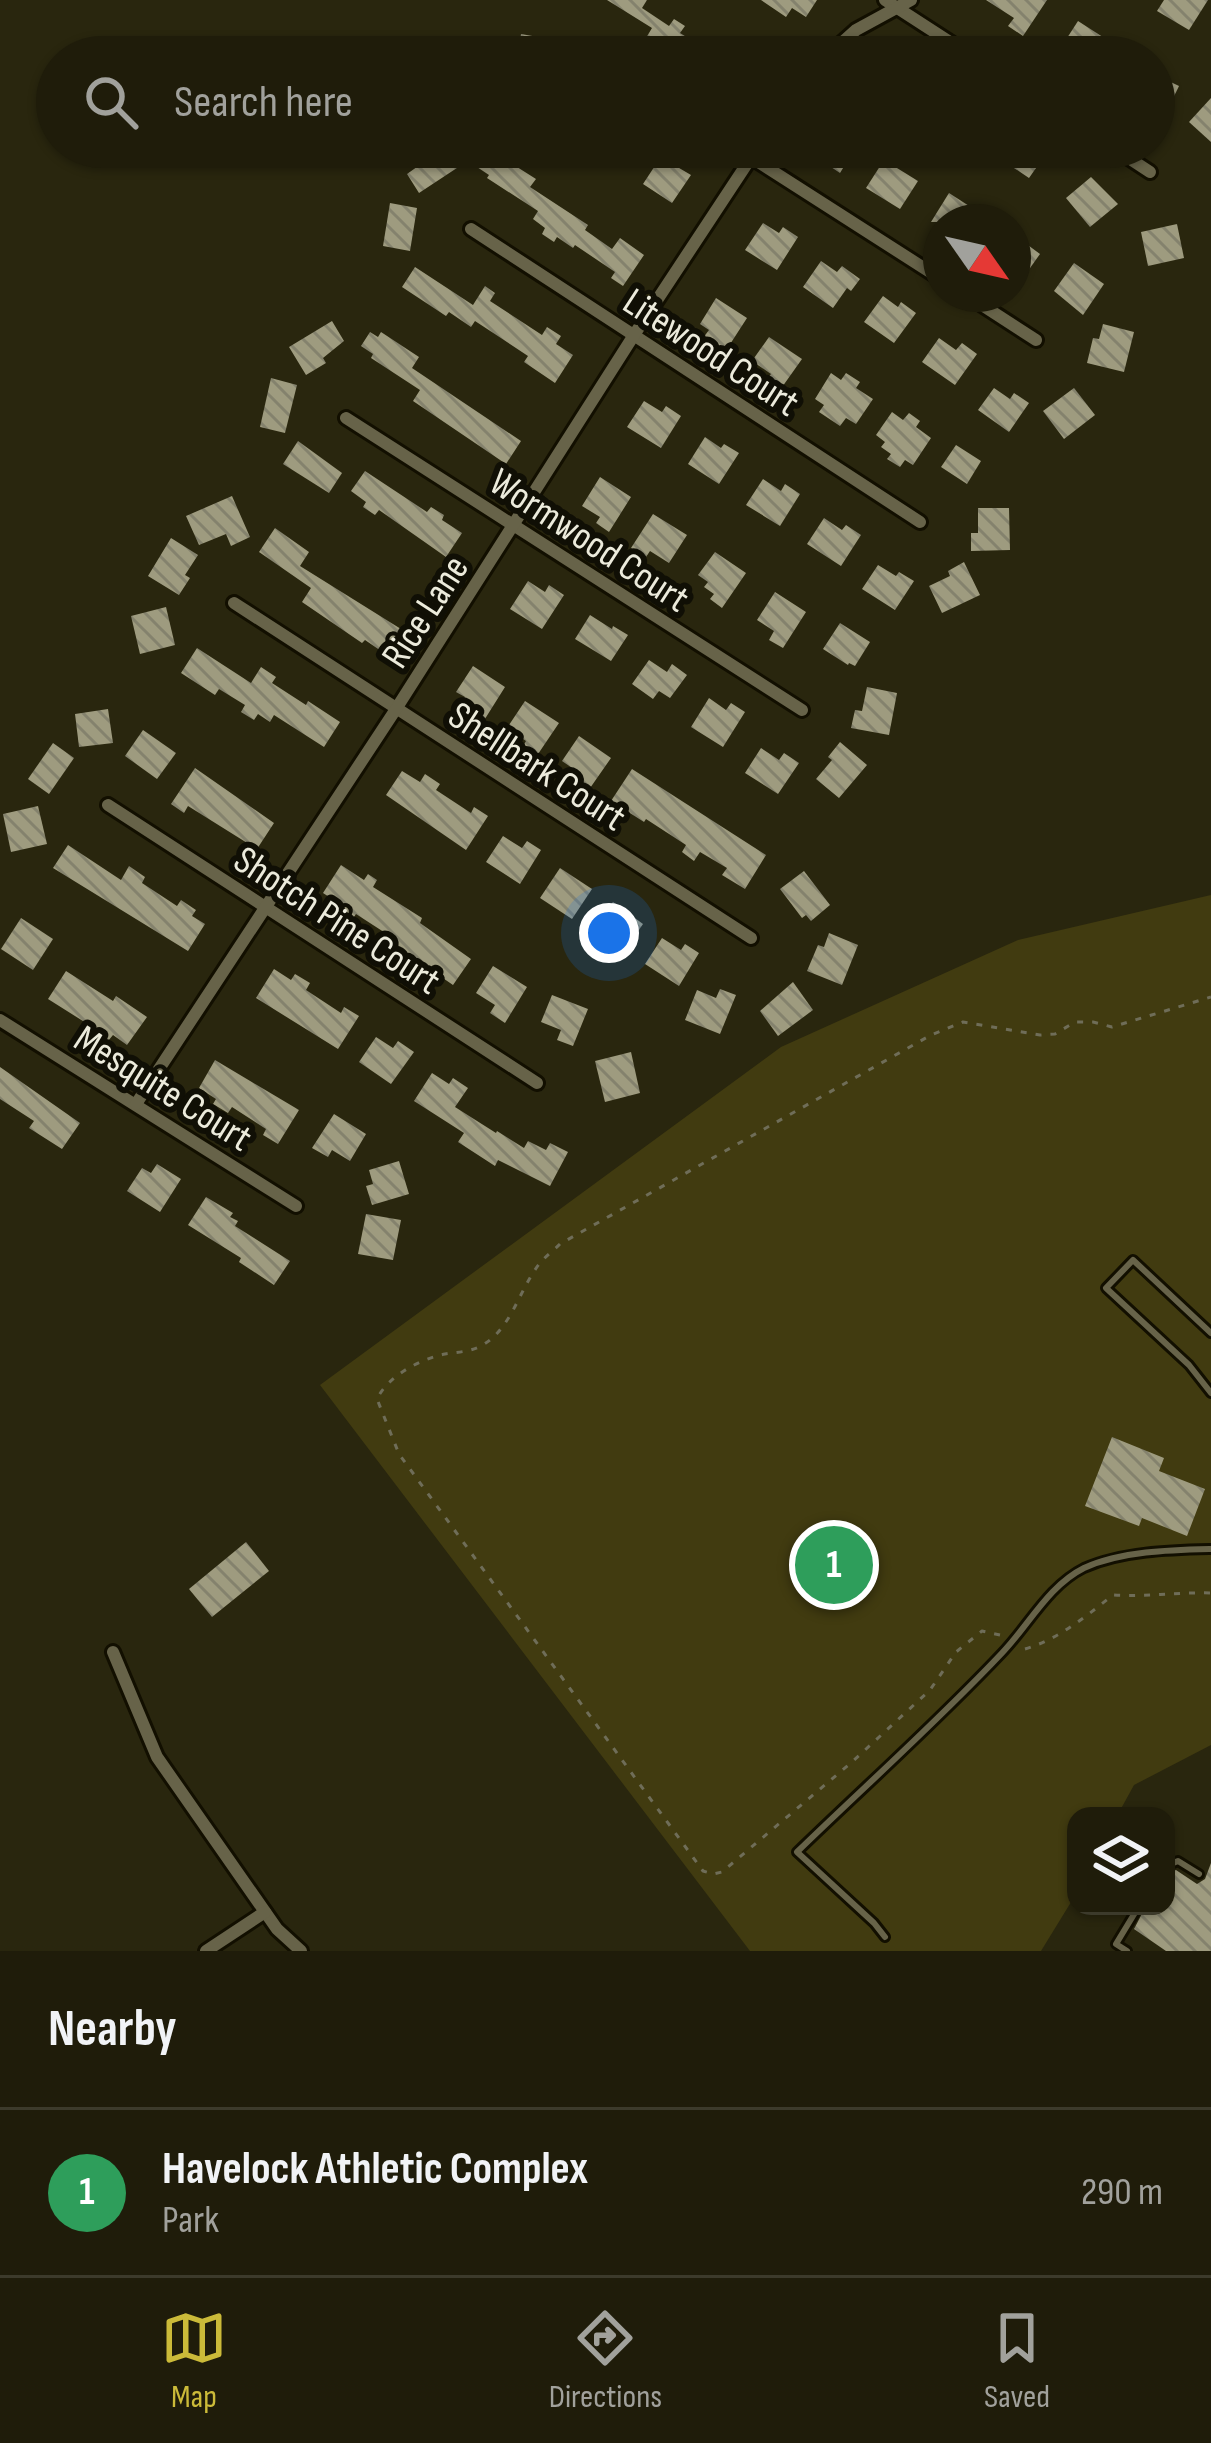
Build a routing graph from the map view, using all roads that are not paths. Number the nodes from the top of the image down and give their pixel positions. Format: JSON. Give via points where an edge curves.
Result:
{"nodes":[{"id":1,"x":911,"y":0,"type":"edge"},
{"id":2,"x":891,"y":4,"type":"edge"},
{"id":3,"x":849,"y":36,"type":"edge"},
{"id":4,"x":941,"y":36,"type":"edge"},
{"id":5,"x":744,"y":168,"type":"edge"},
{"id":6,"x":778,"y":168,"type":"edge"},
{"id":7,"x":1144,"y":168,"type":"edge"},
{"id":8,"x":1150,"y":172,"type":"dead end"},
{"id":9,"x":470,"y":230,"type":"dead end"},
{"id":10,"x":923,"y":267,"type":"edge"},
{"id":11,"x":993,"y":312,"type":"edge"},
{"id":12,"x":634,"y":335,"type":"junction"},
{"id":13,"x":1036,"y":340,"type":"dead end"},
{"id":14,"x":346,"y":418,"type":"dead end"},
{"id":15,"x":920,"y":522,"type":"dead end"},
{"id":16,"x":514,"y":526,"type":"junction"},
{"id":17,"x":234,"y":603,"type":"dead end"},
{"id":18,"x":396,"y":710,"type":"junction"},
{"id":19,"x":802,"y":710,"type":"dead end"},
{"id":20,"x":108,"y":805,"type":"dead end"},
{"id":21,"x":264,"y":908,"type":"junction"},
{"id":22,"x":751,"y":938,"type":"dead end"},
{"id":23,"x":0,"y":1019,"type":"edge"},
{"id":24,"x":537,"y":1083,"type":"dead end"},
{"id":25,"x":136,"y":1104,"type":"junction"},
{"id":26,"x":296,"y":1206,"type":"dead end"},
{"id":27,"x":1211,"y":1333,"type":"edge"},
{"id":28,"x":1211,"y":1393,"type":"edge"},
{"id":29,"x":1211,"y":1549,"type":"edge"},
{"id":30,"x":113,"y":1652,"type":"dead end"},
{"id":31,"x":1175,"y":1862,"type":"edge"},
{"id":32,"x":1198,"y":1874,"type":"dead end"},
{"id":33,"x":265,"y":1912,"type":"junction"},
{"id":34,"x":1134,"y":1915,"type":"edge"},
{"id":35,"x":885,"y":1936,"type":"dead end"},
{"id":36,"x":206,"y":1951,"type":"edge"},
{"id":37,"x":301,"y":1951,"type":"edge"},
{"id":38,"x":1127,"y":1951,"type":"edge"}],
"edges":[{"from":1,"to":2,"type":"street"},
{"from":2,"to":3,"type":"street"},
{"from":2,"to":4,"type":"street"},
{"from":5,"to":12,"type":"street","name":"Rice Lane"},
{"from":6,"to":10,"type":"street"},
{"from":7,"to":8,"type":"street"},
{"from":9,"to":12,"type":"street","name":"Litewood Court"},
{"from":11,"to":13,"type":"street"},
{"from":12,"to":15,"type":"street","name":"Litewood Court"},
{"from":12,"to":16,"type":"street","name":"Rice Lane"},
{"from":14,"to":16,"type":"street","name":"Wormwood Court"},
{"from":16,"to":18,"type":"street","name":"Rice Lane"},
{"from":16,"to":19,"type":"street","name":"Wormwood Court"},
{"from":17,"to":18,"type":"street","name":"Shellbark Court"},
{"from":18,"to":21,"type":"street","name":"Rice Lane"},
{"from":18,"to":22,"type":"street","name":"Shellbark Court"},
{"from":20,"to":21,"type":"street","name":"Shotch Pine Court"},
{"from":21,"to":24,"type":"street","name":"Shotch Pine Court"},
{"from":21,"to":25,"type":"street","name":"Rice Lane"},
{"from":23,"to":25,"type":"street","name":"Mesquite Court"},
{"from":25,"to":26,"type":"street","name":"Mesquite Court"},
{"from":27,"to":28,"type":"lane","via":[[1133,1260],[1106,1288]]},
{"from":29,"to":35,"type":"lane","via":[[1115,1559],[1066,1579],[1004,1652],[797,1852]]},
{"from":30,"to":33,"type":"street","via":[[157,1757]]},
{"from":31,"to":32,"type":"lane"},
{"from":33,"to":36,"type":"street"},
{"from":33,"to":37,"type":"street"},
{"from":34,"to":38,"type":"lane","via":[[1116,1944]]}]}
